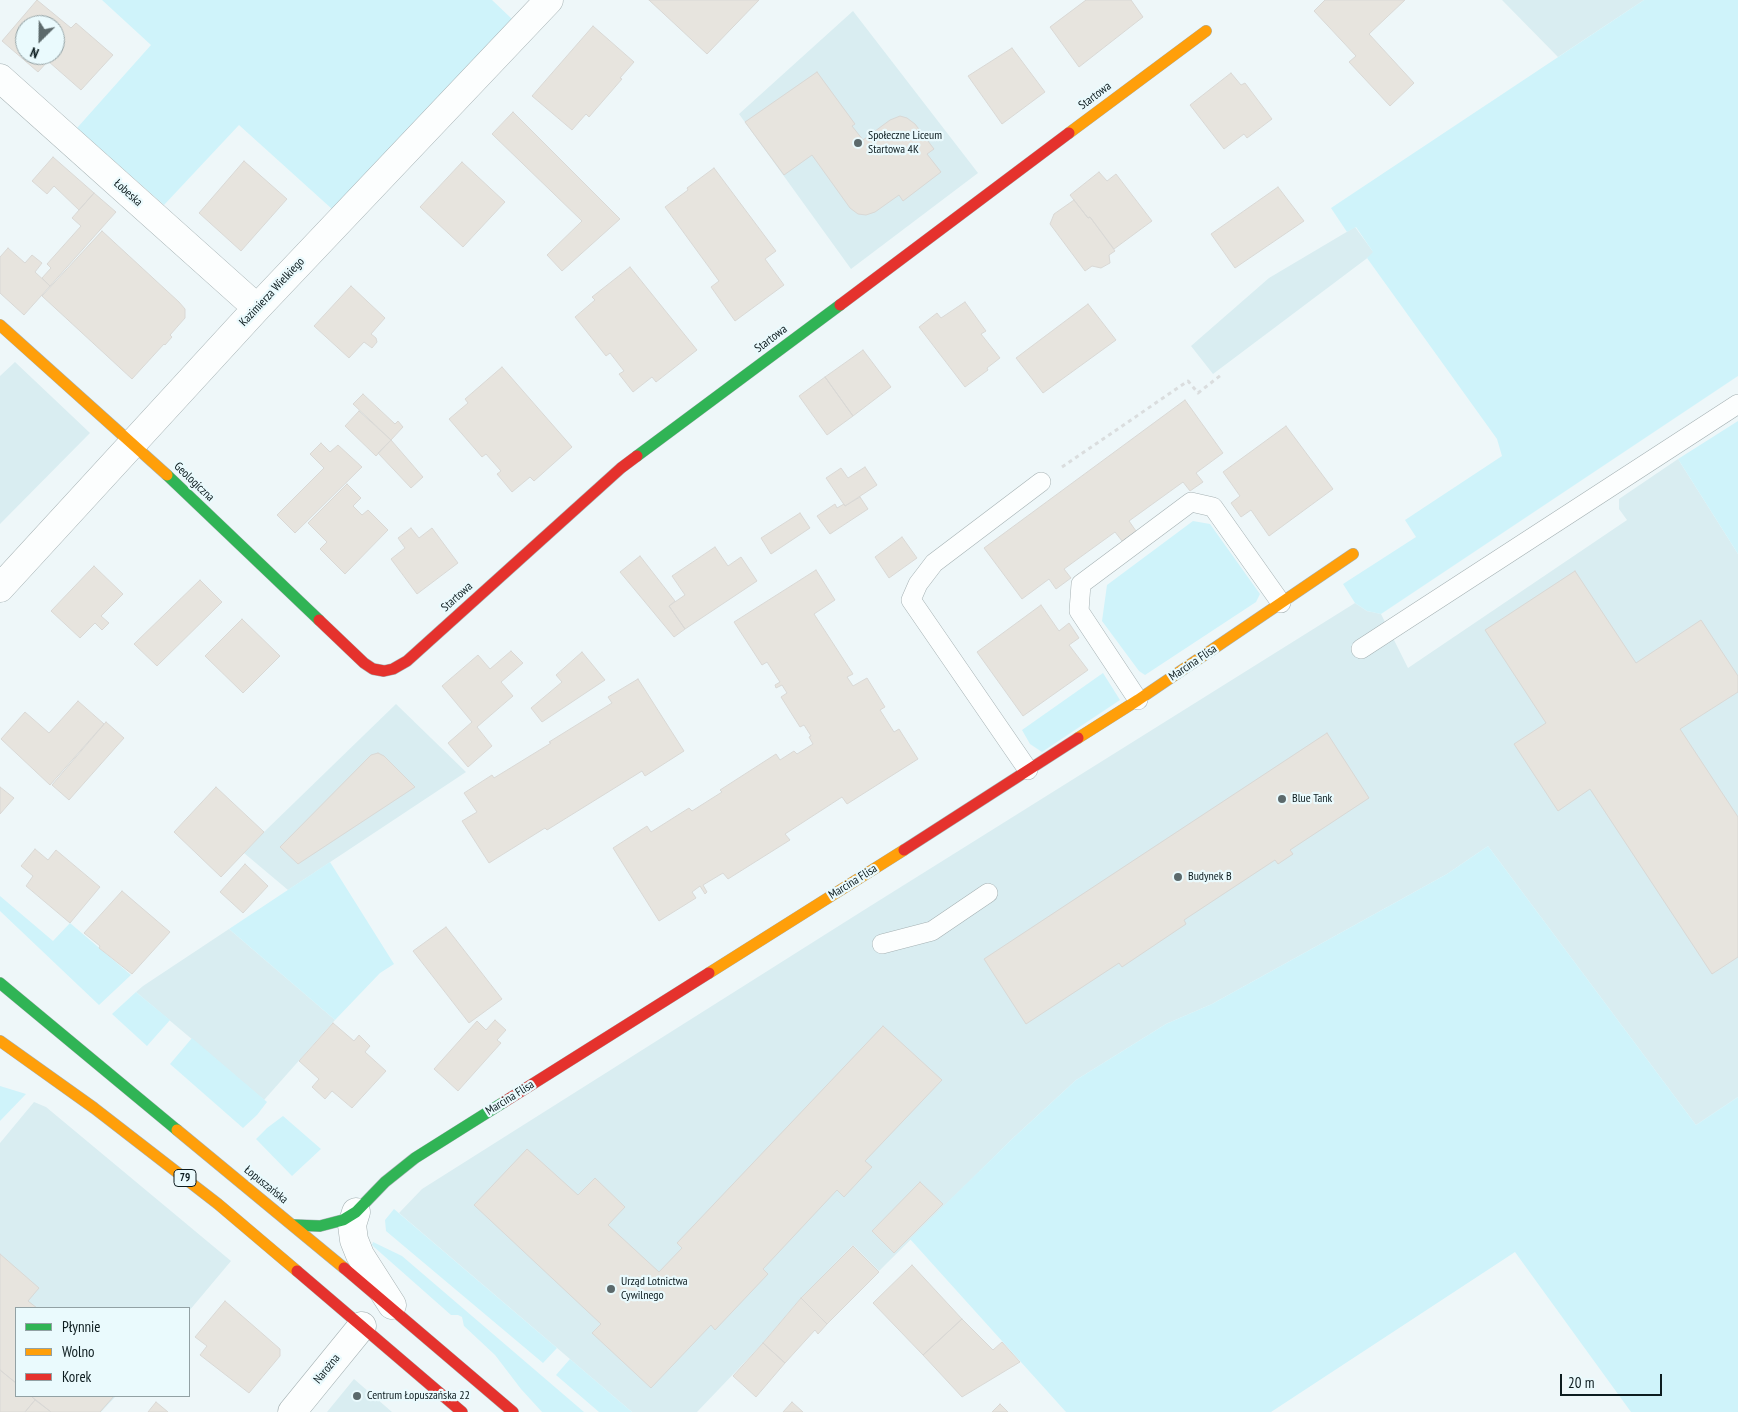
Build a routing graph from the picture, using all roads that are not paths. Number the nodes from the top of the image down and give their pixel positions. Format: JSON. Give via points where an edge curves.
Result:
{"nodes":[{"id":1,"x":549,"y":0,"type":"edge"},
{"id":2,"x":1206,"y":31,"type":"dead end"},
{"id":3,"x":0,"y":78,"type":"edge"},
{"id":4,"x":257,"y":308,"type":"junction"},
{"id":5,"x":0,"y":325,"type":"edge"},
{"id":6,"x":1738,"y":404,"type":"edge"},
{"id":7,"x":134,"y":444,"type":"junction"},
{"id":8,"x":1041,"y":482,"type":"road end"},
{"id":9,"x":1353,"y":554,"type":"dead end"},
{"id":10,"x":0,"y":588,"type":"edge"},
{"id":11,"x":1282,"y":603,"type":"junction"},
{"id":12,"x":1361,"y":649,"type":"dead end"},
{"id":13,"x":364,"y":663,"type":"joint"},
{"id":14,"x":1138,"y":700,"type":"junction"},
{"id":15,"x":1028,"y":770,"type":"junction"},
{"id":16,"x":988,"y":893,"type":"dead end"},
{"id":17,"x":882,"y":944,"type":"dead end"},
{"id":18,"x":18,"y":982,"type":"dead end"},
{"id":19,"x":0,"y":983,"type":"edge"},
{"id":20,"x":60,"y":1034,"type":"junction"},
{"id":21,"x":0,"y":1041,"type":"edge"},
{"id":22,"x":356,"y":1212,"type":"junction"},
{"id":23,"x":293,"y":1225,"type":"junction"},
{"id":24,"x":398,"y":1314,"type":"junction"},
{"id":25,"x":362,"y":1326,"type":"junction"},
{"id":26,"x":292,"y":1412,"type":"edge"},
{"id":27,"x":462,"y":1412,"type":"edge"},
{"id":28,"x":512,"y":1412,"type":"edge"}],
"edges":[{"from":1,"to":4,"type":"street","name":"Kazimierza Wielkiego"},
{"from":2,"to":13,"type":"street","name":"Startowa","via":[[621,468],[407,661],[384,671]]},
{"from":3,"to":4,"type":"street","name":"Łobeska"},
{"from":4,"to":7,"type":"street","name":"Kazimierza Wielkiego"},
{"from":5,"to":7,"type":"street","name":"Geologiczna"},
{"from":6,"to":12,"type":"lane"},
{"from":7,"to":10,"type":"street","name":"Kazimierza Wielkiego"},
{"from":7,"to":13,"type":"street","name":"Geologiczna"},
{"from":8,"to":15,"type":"lane","via":[[934,563],[918,584],[911,600]]},
{"from":9,"to":11,"type":"street","name":"Marcina Flisa"},
{"from":11,"to":14,"type":"street","name":"Marcina Flisa"},
{"from":11,"to":14,"type":"lane","via":[[1213,508],[1191,502],[1080,584],[1079,610]]},
{"from":14,"to":15,"type":"street","name":"Marcina Flisa"},
{"from":15,"to":22,"type":"street","name":"Marcina Flisa","via":[[415,1158],[384,1182]]},
{"from":16,"to":17,"type":"lane","via":[[932,930]]},
{"from":18,"to":20,"type":"street"},
{"from":19,"to":20,"type":"street","name":"Łopuszańska","number":"79"},
{"from":20,"to":23,"type":"street","name":"Łopuszańska","number":"79"},
{"from":21,"to":25,"type":"street","number":"79","via":[[94,1108],[210,1198]]},
{"from":22,"to":23,"type":"street","name":"Marcina Flisa","via":[[328,1225]]},
{"from":22,"to":24,"type":"street","via":[[352,1225],[360,1256]]},
{"from":23,"to":24,"type":"street","name":"Łopuszańska","number":"79"},
{"from":24,"to":28,"type":"street","name":"Łopuszańska","number":"79"},
{"from":25,"to":26,"type":"street","name":"Narożna"},
{"from":25,"to":27,"type":"street","number":"79"}]}
